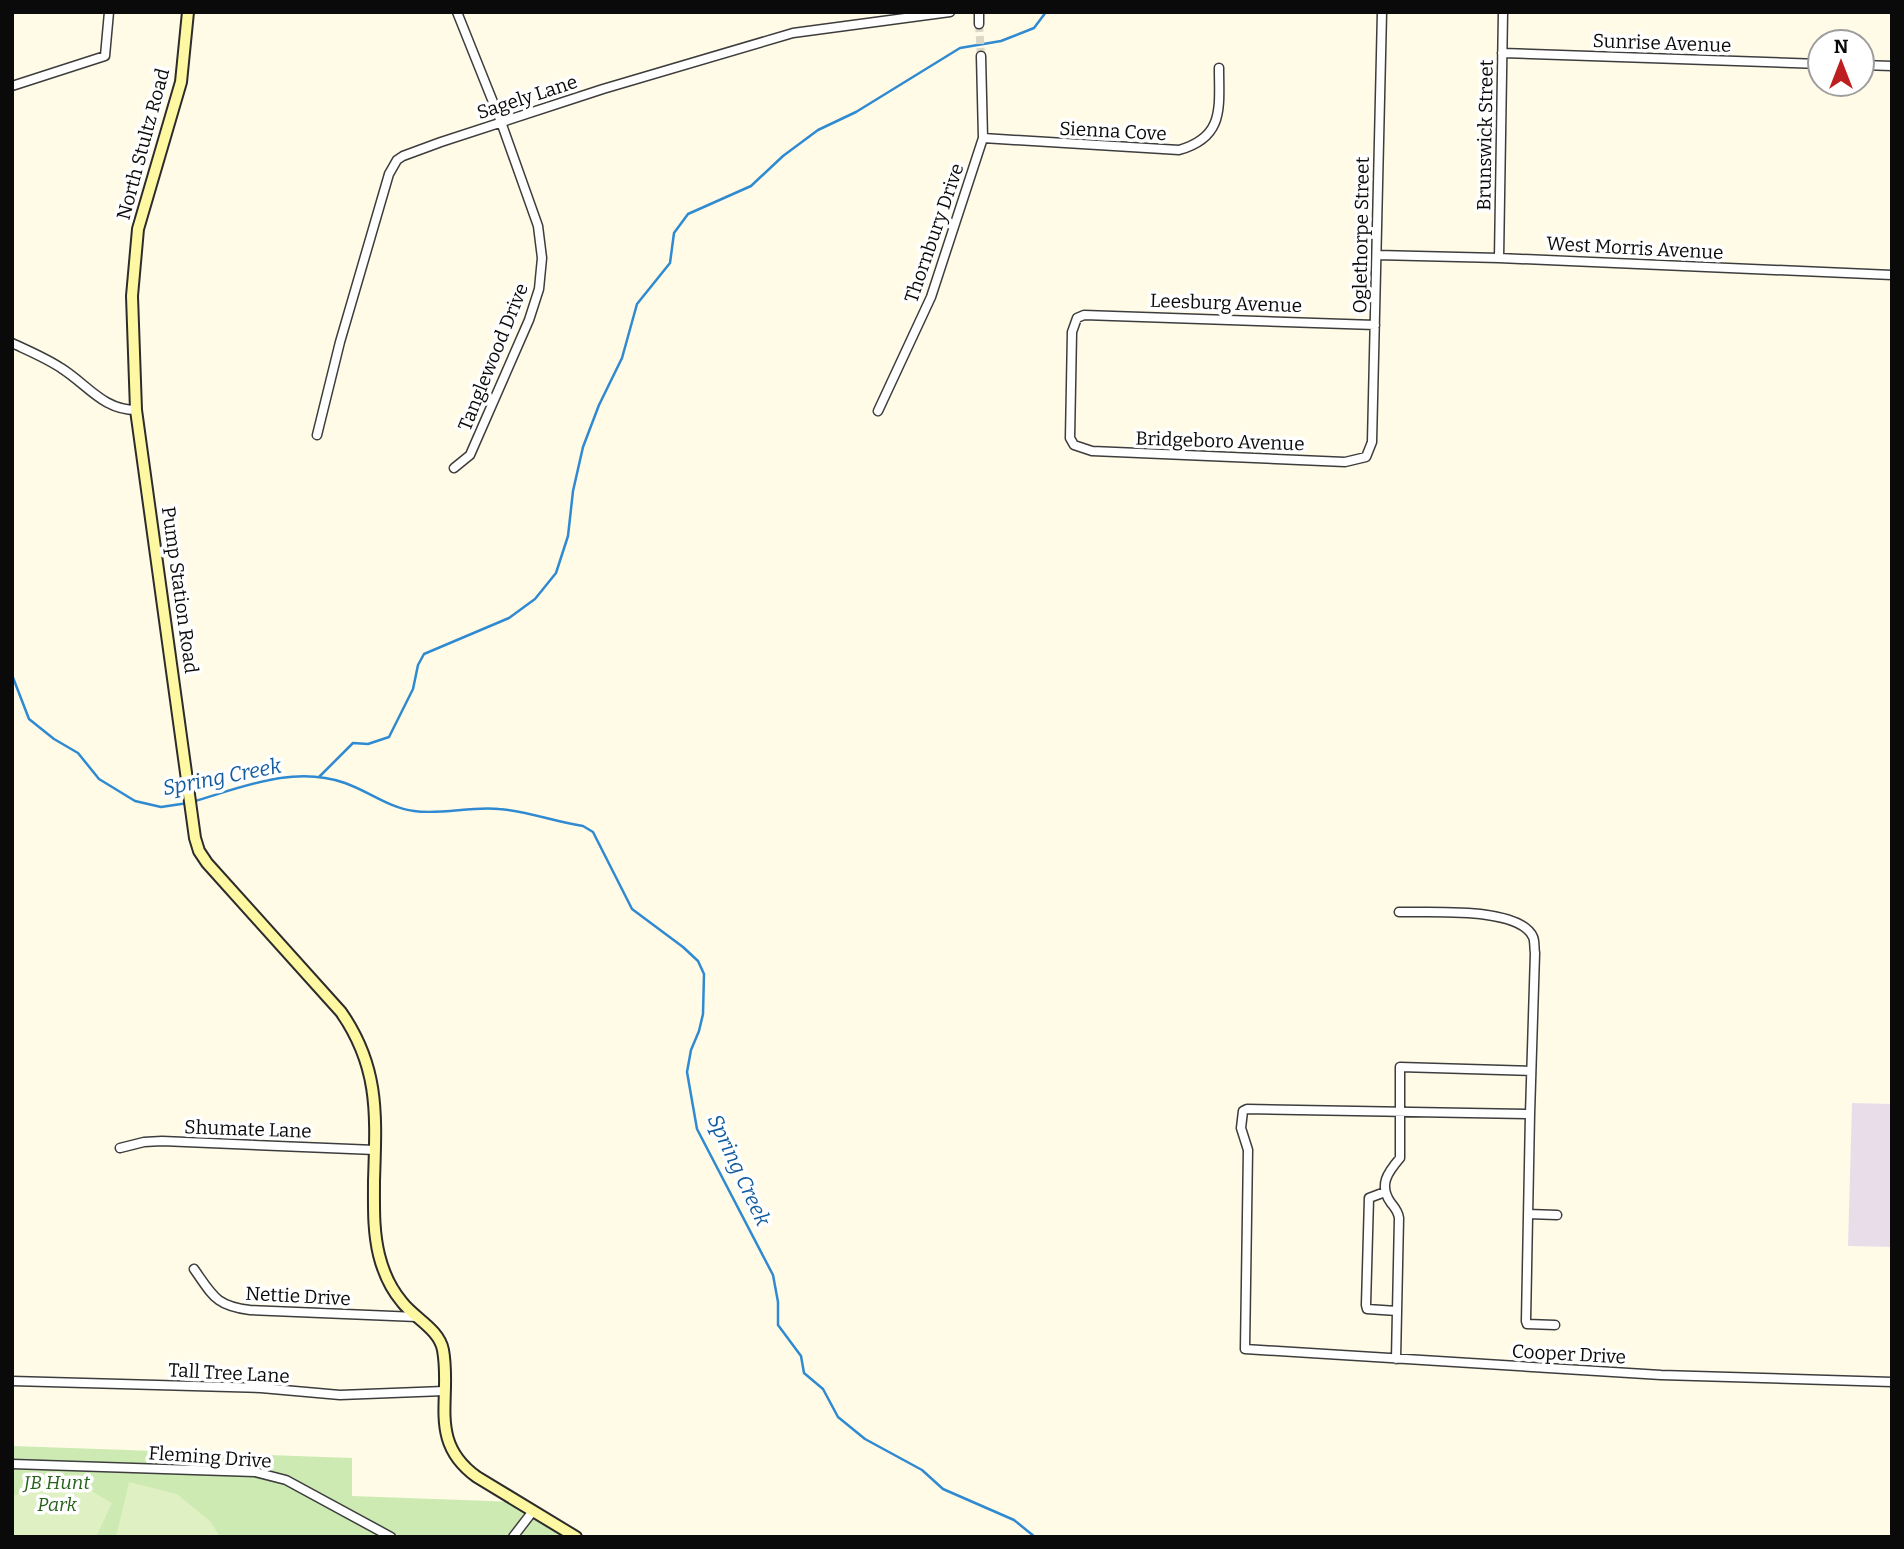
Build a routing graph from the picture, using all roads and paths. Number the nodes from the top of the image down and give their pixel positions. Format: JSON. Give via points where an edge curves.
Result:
{"nodes":[{"id":1,"x":109,"y":12,"type":"edge"},
{"id":2,"x":188,"y":12,"type":"edge"},
{"id":3,"x":457,"y":12,"type":"edge"},
{"id":4,"x":950,"y":12,"type":"edge"},
{"id":5,"x":979,"y":12,"type":"edge"},
{"id":6,"x":1382,"y":12,"type":"edge"},
{"id":7,"x":1503,"y":12,"type":"edge"},
{"id":8,"x":979,"y":24,"type":"tunnel mouth"},
{"id":9,"x":1502,"y":53,"type":"junction"},
{"id":10,"x":981,"y":56,"type":"tunnel mouth"},
{"id":11,"x":1806,"y":64,"type":"edge"},
{"id":12,"x":1219,"y":68,"type":"dead end"},
{"id":13,"x":12,"y":86,"type":"edge"},
{"id":14,"x":501,"y":122,"type":"junction"},
{"id":15,"x":983,"y":138,"type":"junction"},
{"id":16,"x":1377,"y":255,"type":"junction"},
{"id":17,"x":1499,"y":258,"type":"junction"},
{"id":18,"x":1892,"y":275,"type":"edge"},
{"id":19,"x":1375,"y":325,"type":"junction"},
{"id":20,"x":12,"y":343,"type":"edge"},
{"id":21,"x":136,"y":410,"type":"junction"},
{"id":22,"x":878,"y":411,"type":"dead end"},
{"id":23,"x":317,"y":435,"type":"dead end"},
{"id":24,"x":1074,"y":445,"type":"joint"},
{"id":25,"x":1366,"y":457,"type":"joint"},
{"id":26,"x":454,"y":468,"type":"dead end"},
{"id":27,"x":1399,"y":912,"type":"dead end"},
{"id":28,"x":1531,"y":1071,"type":"junction"},
{"id":29,"x":1400,"y":1112,"type":"junction"},
{"id":30,"x":1530,"y":1114,"type":"junction"},
{"id":31,"x":120,"y":1148,"type":"dead end"},
{"id":32,"x":375,"y":1150,"type":"junction"},
{"id":33,"x":1385,"y":1192,"type":"junction"},
{"id":34,"x":1528,"y":1214,"type":"junction"},
{"id":35,"x":1557,"y":1215,"type":"dead end"},
{"id":36,"x":194,"y":1269,"type":"dead end"},
{"id":37,"x":1397,"y":1311,"type":"junction"},
{"id":38,"x":417,"y":1317,"type":"junction"},
{"id":39,"x":1555,"y":1325,"type":"dead end"},
{"id":40,"x":1395,"y":1359,"type":"junction"},
{"id":41,"x":12,"y":1381,"type":"edge"},
{"id":42,"x":1892,"y":1382,"type":"edge"},
{"id":43,"x":444,"y":1391,"type":"junction"},
{"id":44,"x":12,"y":1464,"type":"edge"},
{"id":45,"x":533,"y":1511,"type":"junction"},
{"id":46,"x":391,"y":1537,"type":"edge"},
{"id":47,"x":513,"y":1537,"type":"edge"},
{"id":48,"x":576,"y":1537,"type":"edge"}],
"edges":[{"from":1,"to":13,"type":"street","via":[[105,56]]},
{"from":2,"to":21,"type":"street","name":"North Stultz Road","via":[[181,82],[138,229],[132,296]]},
{"from":3,"to":14,"type":"street","name":"Tanglewood Drive"},
{"from":4,"to":14,"type":"street","name":"Sagely Lane","via":[[793,33]]},
{"from":5,"to":8,"type":"street"},
{"from":6,"to":16,"type":"street","name":"Oglethorpe Street"},
{"from":7,"to":9,"type":"street","name":"Brunswick Street"},
{"from":9,"to":11,"type":"street","name":"Sunrise Avenue"},
{"from":9,"to":17,"type":"street","name":"Brunswick Street"},
{"from":10,"to":15,"type":"street","name":"Thornbury Drive"},
{"from":12,"to":15,"type":"street","name":"Sienna Cove","via":[[1219,114],[1214,128],[1204,140],[1180,150]]},
{"from":14,"to":23,"type":"street","name":"Sagely Lane","via":[[397,160],[340,342]]},
{"from":14,"to":26,"type":"street","name":"Tanglewood Drive","via":[[542,242],[539,289],[470,455]]},
{"from":15,"to":22,"type":"street","name":"Thornbury Drive","via":[[931,297]]},
{"from":16,"to":17,"type":"street","name":"West Morris Avenue"},
{"from":16,"to":19,"type":"street","name":"Oglethorpe Street"},
{"from":17,"to":18,"type":"street","name":"West Morris Avenue"},
{"from":19,"to":24,"type":"street","name":"Leesburg Avenue","via":[[1093,314],[1077,318],[1072,332],[1069,429]]},
{"from":19,"to":25,"type":"street","name":"Oglethorpe Street","via":[[1372,442]]},
{"from":20,"to":21,"type":"street","via":[[63,369],[110,406]]},
{"from":21,"to":32,"type":"street","name":"Pump Station Road","via":[[199,851],[355,1031],[373,1088]]},
{"from":24,"to":25,"type":"street","name":"Bridgeboro Avenue","via":[[1092,452],[1305,461],[1345,462]]},
{"from":27,"to":28,"type":"street","via":[[1496,915],[1523,925],[1533,936]]},
{"from":28,"to":29,"type":"street","via":[[1400,1067]]},
{"from":28,"to":30,"type":"street"},
{"from":29,"to":30,"type":"street"},
{"from":29,"to":33,"type":"street","via":[[1400,1158],[1384,1181]]},
{"from":29,"to":40,"type":"street","name":"Cooper Drive","via":[[1247,1109],[1241,1128],[1248,1150],[1245,1349]]},
{"from":30,"to":34,"type":"street"},
{"from":31,"to":32,"type":"street","name":"Shumate Lane","via":[[162,1142]]},
{"from":32,"to":38,"type":"street","name":"Pump Station Road","via":[[373,1214],[380,1259],[402,1303]]},
{"from":33,"to":37,"type":"street","via":[[1399,1218]]},
{"from":33,"to":37,"type":"street","via":[[1369,1198],[1366,1305],[1367,1309]]},
{"from":34,"to":35,"type":"street"},
{"from":34,"to":39,"type":"street","via":[[1526,1321]]},
{"from":36,"to":38,"type":"street","name":"Nettie Drive","via":[[218,1301],[229,1307]]},
{"from":37,"to":40,"type":"street"},
{"from":38,"to":43,"type":"street","name":"Pump Station Road","via":[[443,1346]]},
{"from":40,"to":42,"type":"street","name":"Cooper Drive","via":[[1661,1375]]},
{"from":41,"to":43,"type":"street","name":"Tall Tree Lane","via":[[261,1388],[340,1395]]},
{"from":43,"to":45,"type":"street","name":"Pump Station Road","via":[[446,1436],[454,1454],[477,1477]]},
{"from":44,"to":46,"type":"street","name":"Fleming Drive","via":[[273,1475]]},
{"from":45,"to":47,"type":"street"},
{"from":45,"to":48,"type":"street","name":"Pump Station Road"}]}
